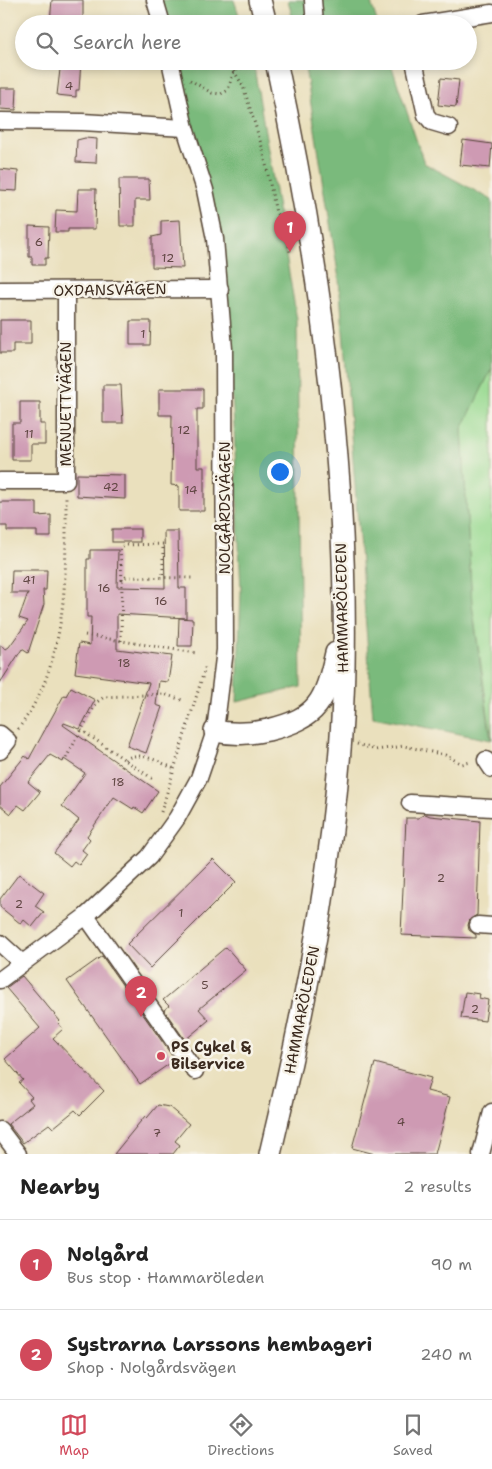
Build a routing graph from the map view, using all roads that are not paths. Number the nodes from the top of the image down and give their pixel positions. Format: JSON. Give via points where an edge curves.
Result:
{"nodes":[{"id":1,"x":155,"y":0,"type":"edge"},
{"id":2,"x":260,"y":0,"type":"edge"},
{"id":3,"x":313,"y":0,"type":"edge"},
{"id":4,"x":492,"y":13,"type":"edge"},
{"id":5,"x":159,"y":15,"type":"edge"},
{"id":6,"x":264,"y":15,"type":"edge"},
{"id":7,"x":314,"y":15,"type":"edge"},
{"id":8,"x":477,"y":15,"type":"edge"},
{"id":9,"x":172,"y":70,"type":"edge"},
{"id":10,"x":278,"y":70,"type":"edge"},
{"id":11,"x":416,"y":70,"type":"edge"},
{"id":12,"x":0,"y":121,"type":"edge"},
{"id":13,"x":450,"y":127,"type":"dead end"},
{"id":14,"x":185,"y":128,"type":"junction"},
{"id":15,"x":220,"y":289,"type":"junction"},
{"id":16,"x":0,"y":290,"type":"edge"},
{"id":17,"x":66,"y":291,"type":"junction"},
{"id":18,"x":0,"y":481,"type":"edge"},
{"id":19,"x":344,"y":621,"type":"junction"},
{"id":20,"x":215,"y":731,"type":"junction"},
{"id":21,"x":410,"y":803,"type":"dead end"},
{"id":22,"x":490,"y":812,"type":"edge"},
{"id":23,"x":86,"y":916,"type":"junction"},
{"id":24,"x":0,"y":943,"type":"edge"},
{"id":25,"x":22,"y":963,"type":"junction"},
{"id":26,"x":0,"y":980,"type":"edge"},
{"id":27,"x":195,"y":1071,"type":"dead end"},
{"id":28,"x":492,"y":1112,"type":"edge"},
{"id":29,"x":0,"y":1130,"type":"edge"},
{"id":30,"x":18,"y":1154,"type":"edge"},
{"id":31,"x":270,"y":1154,"type":"edge"},
{"id":32,"x":481,"y":1154,"type":"edge"}],
"edges":[{"from":1,"to":5,"type":"street"},
{"from":2,"to":6,"type":"main road"},
{"from":3,"to":7,"type":"street"},
{"from":4,"to":8,"type":"street"},
{"from":9,"to":14,"type":"street","name":"NOLGÅRDSVÄGEN"},
{"from":10,"to":19,"type":"main road","name":"HAMMARÖLEDEN","via":[[302,192],[329,381],[339,476]]},
{"from":11,"to":13,"type":"street","via":[[426,115],[432,122]]},
{"from":12,"to":14,"type":"street"},
{"from":14,"to":15,"type":"street","name":"NOLGÅRDSVÄGEN","via":[[205,190],[215,239]]},
{"from":15,"to":17,"type":"street","name":"OXDANSVÄGEN"},
{"from":15,"to":20,"type":"street","name":"NOLGÅRDSVÄGEN","via":[[224,358],[225,650]]},
{"from":16,"to":17,"type":"street","name":"OXDANSVÄGEN"},
{"from":17,"to":18,"type":"street","name":"MENUETTVÄGEN","via":[[66,480]]},
{"from":19,"to":20,"type":"main road","via":[[324,691],[318,705],[305,718],[248,734]]},
{"from":19,"to":31,"type":"main road","name":"HAMMARÖLEDEN","via":[[340,738],[327,864],[311,970]]},
{"from":20,"to":23,"type":"street","name":"NOLGÅRDSVÄGEN","via":[[199,778],[163,840]]},
{"from":21,"to":22,"type":"street"},
{"from":23,"to":25,"type":"street","name":"NOLGÅRDSVÄGEN"},
{"from":23,"to":27,"type":"street"},
{"from":24,"to":25,"type":"street"},
{"from":25,"to":26,"type":"street","name":"NOLGÅRDSVÄGEN"},
{"from":28,"to":32,"type":"street"},
{"from":29,"to":30,"type":"street"}]}
